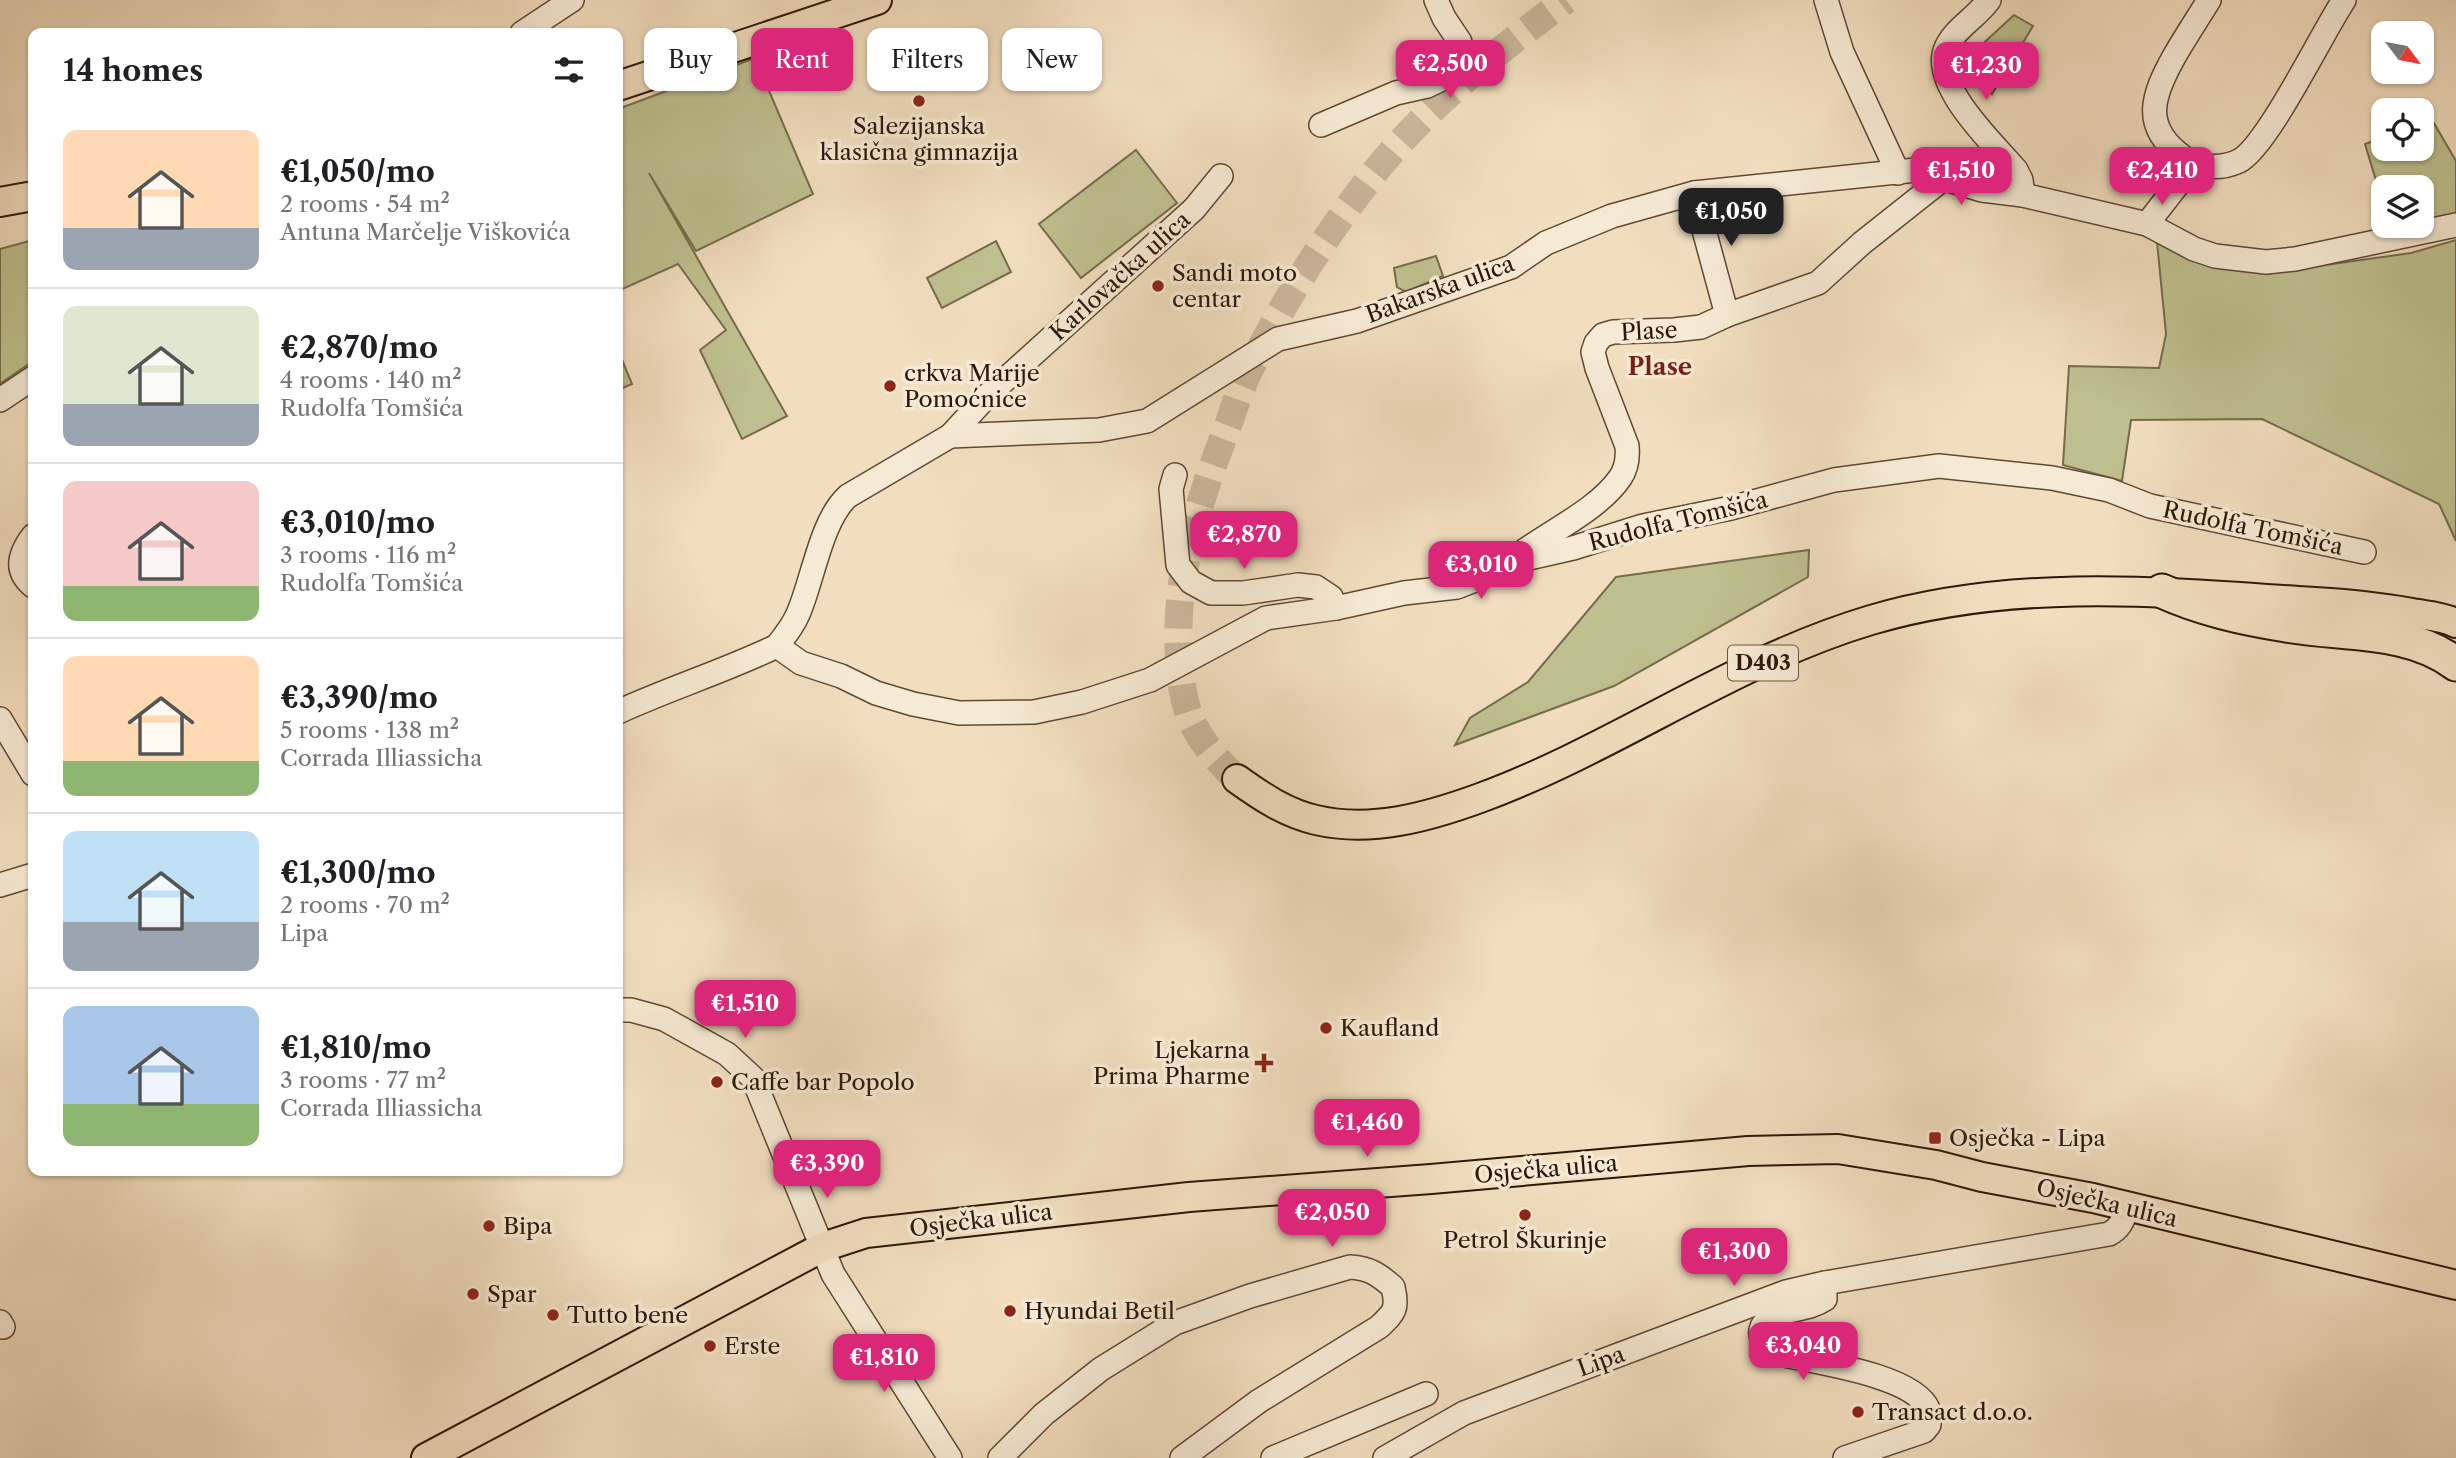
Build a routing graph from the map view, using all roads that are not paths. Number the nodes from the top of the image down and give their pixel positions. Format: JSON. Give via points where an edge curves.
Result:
{"nodes":[{"id":1,"x":572,"y":0,"type":"edge"},
{"id":2,"x":877,"y":0,"type":"edge"},
{"id":3,"x":1436,"y":0,"type":"edge"},
{"id":4,"x":1826,"y":0,"type":"edge"},
{"id":5,"x":1989,"y":0,"type":"edge"},
{"id":6,"x":2209,"y":0,"type":"edge"},
{"id":7,"x":2344,"y":0,"type":"edge"},
{"id":8,"x":530,"y":28,"type":"edge"},
{"id":9,"x":623,"y":84,"type":"edge"},
{"id":10,"x":1321,"y":125,"type":"dead end"},
{"id":11,"x":2193,"y":165,"type":"junction"},
{"id":12,"x":1898,"y":173,"type":"junction"},
{"id":13,"x":1221,"y":176,"type":"dead end"},
{"id":14,"x":1944,"y":178,"type":"junction"},
{"id":15,"x":1694,"y":193,"type":"junction"},
{"id":16,"x":2023,"y":195,"type":"junction"},
{"id":17,"x":28,"y":197,"type":"edge"},
{"id":18,"x":0,"y":202,"type":"edge"},
{"id":19,"x":2147,"y":223,"type":"junction"},
{"id":20,"x":2456,"y":225,"type":"edge"},
{"id":21,"x":1727,"y":315,"type":"junction"},
{"id":22,"x":28,"y":381,"type":"edge"},
{"id":23,"x":0,"y":400,"type":"edge"},
{"id":24,"x":950,"y":436,"type":"junction"},
{"id":25,"x":1175,"y":475,"type":"dead end"},
{"id":26,"x":28,"y":542,"type":"edge"},
{"id":27,"x":2364,"y":552,"type":"dead end"},
{"id":28,"x":1507,"y":563,"type":"junction"},
{"id":29,"x":28,"y":580,"type":"edge"},
{"id":30,"x":2162,"y":592,"type":"junction"},
{"id":31,"x":2456,"y":601,"type":"edge"},
{"id":32,"x":2359,"y":605,"type":"junction"},
{"id":33,"x":1336,"y":608,"type":"junction"},
{"id":34,"x":2412,"y":613,"type":"junction"},
{"id":35,"x":2456,"y":622,"type":"edge"},
{"id":36,"x":2456,"y":641,"type":"edge"},
{"id":37,"x":777,"y":646,"type":"junction"},
{"id":38,"x":2456,"y":664,"type":"edge"},
{"id":39,"x":623,"y":710,"type":"edge"},
{"id":40,"x":4,"y":731,"type":"edge"},
{"id":41,"x":28,"y":767,"type":"edge"},
{"id":42,"x":1237,"y":779,"type":"tunnel mouth"},
{"id":43,"x":28,"y":877,"type":"edge"},
{"id":44,"x":0,"y":885,"type":"edge"},
{"id":45,"x":623,"y":1010,"type":"edge"},
{"id":46,"x":2128,"y":1207,"type":"junction"},
{"id":47,"x":823,"y":1247,"type":"junction"},
{"id":48,"x":1825,"y":1283,"type":"junction"},
{"id":49,"x":2456,"y":1285,"type":"edge"},
{"id":50,"x":1426,"y":1395,"type":"dead end"},
{"id":51,"x":426,"y":1458,"type":"edge"},
{"id":52,"x":950,"y":1458,"type":"edge"},
{"id":53,"x":1000,"y":1458,"type":"edge"},
{"id":54,"x":1182,"y":1458,"type":"edge"},
{"id":55,"x":1273,"y":1458,"type":"edge"},
{"id":56,"x":1385,"y":1458,"type":"edge"},
{"id":57,"x":1845,"y":1458,"type":"edge"}],
"edges":[{"from":1,"to":8,"type":"street"},
{"from":2,"to":9,"type":"main road"},
{"from":3,"to":10,"type":"street","via":[[1460,42],[1461,57],[1448,76]]},
{"from":4,"to":12,"type":"street","via":[[1842,52]]},
{"from":5,"to":16,"type":"street","via":[[1953,37],[1945,50],[1944,71],[1962,107],[2016,170]]},
{"from":6,"to":11,"type":"street","via":[[2161,80],[2153,107],[2154,120],[2167,142]]},
{"from":7,"to":11,"type":"street","via":[[2264,137],[2239,161]]},
{"from":11,"to":19,"type":"street"},
{"from":12,"to":14,"type":"street","name":"Bakarska ulica","via":[[1916,170]]},
{"from":12,"to":15,"type":"street","name":"Bakarska ulica"},
{"from":13,"to":24,"type":"street","name":"Karlovačka ulica","via":[[1194,209],[988,395]]},
{"from":14,"to":16,"type":"street","name":"Bakarska ulica","via":[[1982,190]]},
{"from":14,"to":21,"type":"street","name":"Plase","via":[[1818,283]]},
{"from":15,"to":21,"type":"street"},
{"from":15,"to":24,"type":"street","name":"Bakarska ulica","via":[[1612,216],[1546,243],[1511,267],[1357,321],[1278,339],[1147,421],[1100,430]]},
{"from":16,"to":19,"type":"street","name":"Bakarska ulica"},
{"from":17,"to":18,"type":"main road"},
{"from":19,"to":20,"type":"street","name":"Bakarska ulica","via":[[2215,256],[2266,262],[2295,260]]},
{"from":21,"to":28,"type":"street","name":"Plase","via":[[1702,327],[1603,335],[1593,352],[1627,446],[1625,468],[1599,499]]},
{"from":22,"to":23,"type":"street"},
{"from":24,"to":37,"type":"street","name":"Karlovačka ulica","via":[[839,504],[797,616]]},
{"from":25,"to":33,"type":"street","via":[[1171,489],[1178,565],[1191,582],[1211,593],[1316,587],[1331,597]]},
{"from":26,"to":29,"type":"street","via":[[20,565]]},
{"from":27,"to":28,"type":"street","name":"Rudolfa Tomšića","via":[[2150,506],[2109,490],[2052,478],[1939,466],[1834,480]]},
{"from":28,"to":33,"type":"street","name":"Rudolfa Tomšića","via":[[1457,587]]},
{"from":30,"to":32,"type":"main road","number":"D403"},
{"from":30,"to":38,"type":"highway","via":[[2226,614],[2287,626],[2409,640]]},
{"from":30,"to":42,"type":"main road","number":"D403","via":[[2049,591],[1932,605],[1870,620],[1749,669],[1540,775],[1420,817],[1371,824],[1319,820],[1273,803]]},
{"from":31,"to":32,"type":"main road","via":[[2413,595]]},
{"from":32,"to":34,"type":"main road","number":"D403"},
{"from":33,"to":37,"type":"street","name":"Rudolfa Tomšića","via":[[1266,618],[1150,680],[1082,702],[1024,712],[959,713],[913,704],[801,663]]},
{"from":34,"to":35,"type":"main road","number":"D403"},
{"from":34,"to":36,"type":"main road","number":"D403"},
{"from":37,"to":39,"type":"street"},
{"from":40,"to":41,"type":"street"},
{"from":43,"to":44,"type":"street"},
{"from":45,"to":47,"type":"street","via":[[664,1018],[724,1052],[753,1078]]},
{"from":46,"to":47,"type":"main road","name":"Osječka ulica","via":[[1936,1165],[1838,1149],[1748,1151],[1189,1197],[866,1233]]},
{"from":46,"to":48,"type":"street","name":"Lipa","via":[[2121,1224],[2109,1234]]},
{"from":46,"to":49,"type":"main road","name":"Osječka ulica"},
{"from":47,"to":51,"type":"main road","name":"Osječka ulica"},
{"from":47,"to":52,"type":"street","via":[[833,1274]]},
{"from":48,"to":56,"type":"street","name":"Lipa","via":[[1786,1292],[1464,1413]]},
{"from":48,"to":57,"type":"street","via":[[1825,1299],[1772,1317],[1760,1334],[1762,1342],[1779,1354],[1888,1379],[1908,1388],[1929,1410],[1924,1431]]},
{"from":50,"to":55,"type":"street"},
{"from":53,"to":54,"type":"street","via":[[1044,1414],[1101,1369],[1175,1322],[1350,1267],[1376,1272],[1393,1287],[1394,1313],[1379,1327],[1259,1401]]}]}
